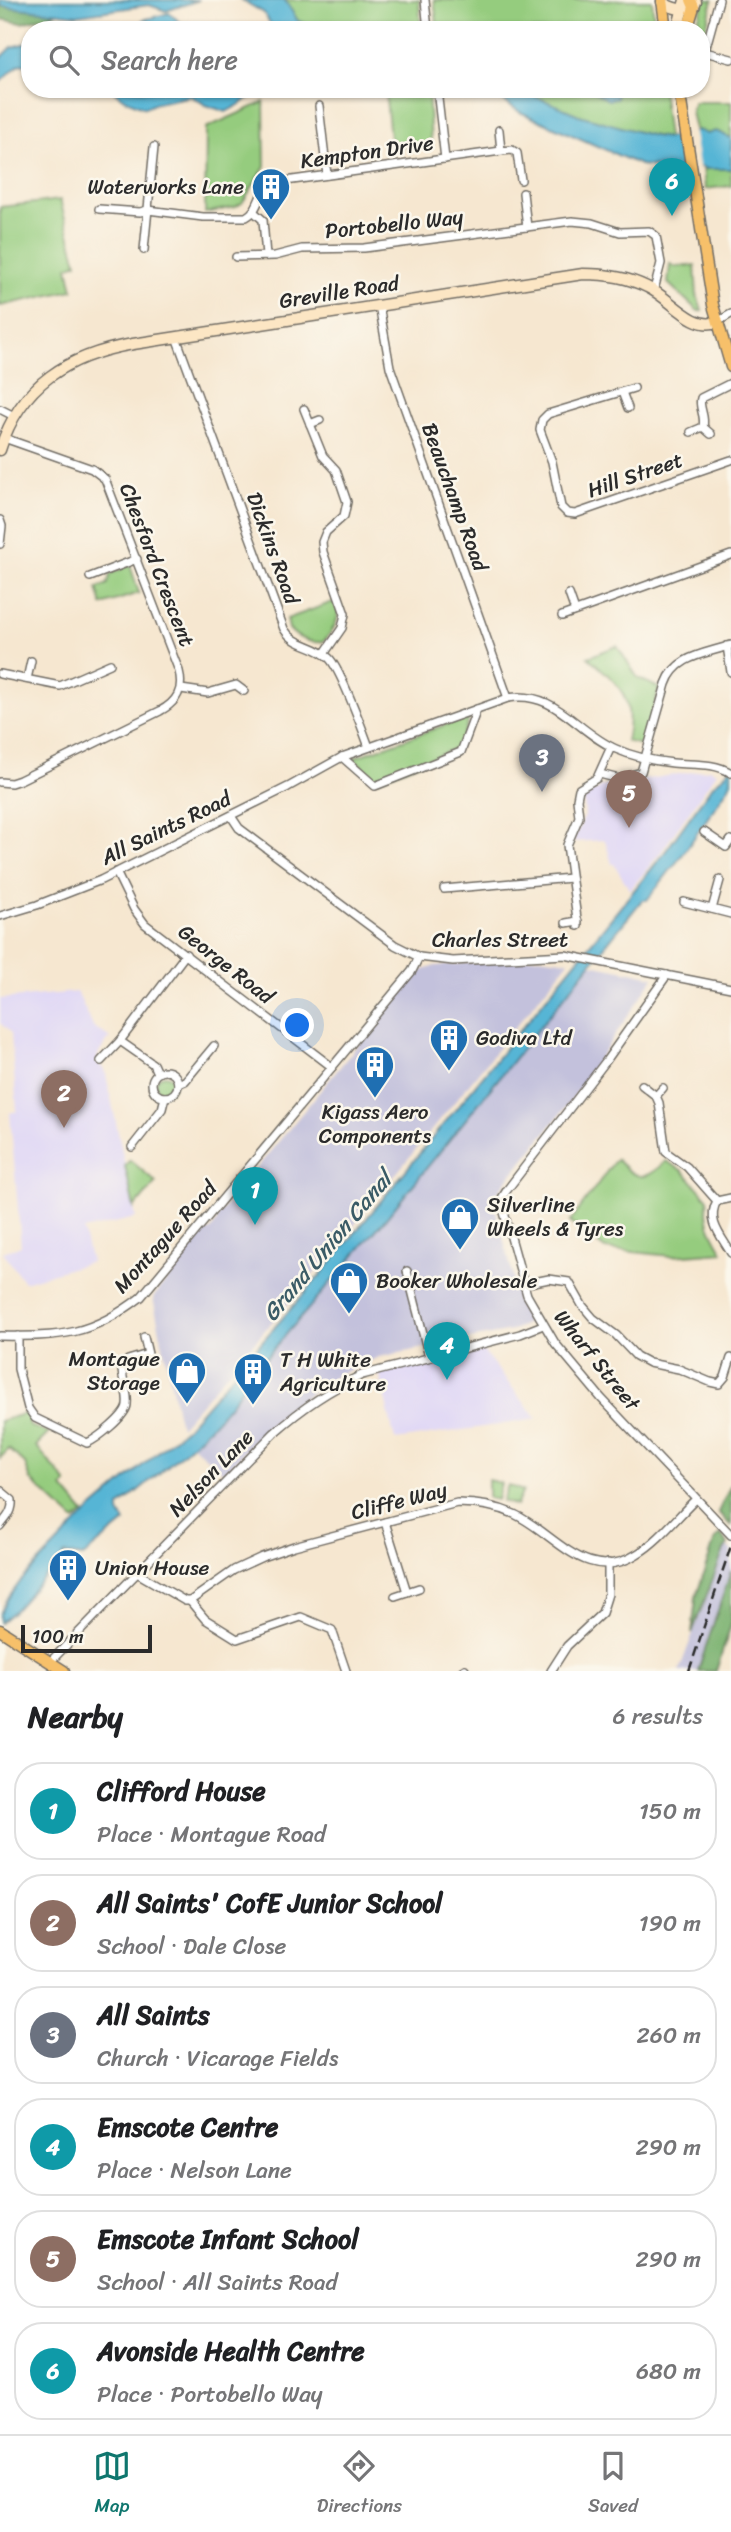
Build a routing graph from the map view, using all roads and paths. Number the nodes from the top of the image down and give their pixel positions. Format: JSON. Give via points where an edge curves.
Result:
{"nodes":[{"id":1,"x":425,"y":0,"type":"edge"},
{"id":2,"x":719,"y":0,"type":"edge"},
{"id":3,"x":662,"y":1,"type":"edge"},
{"id":4,"x":690,"y":3,"type":"edge"},
{"id":5,"x":427,"y":21,"type":"edge"},
{"id":6,"x":665,"y":21,"type":"edge"},
{"id":7,"x":681,"y":21,"type":"edge"},
{"id":8,"x":688,"y":21,"type":"edge"},
{"id":9,"x":710,"y":33,"type":"edge"},
{"id":10,"x":710,"y":54,"type":"edge"},
{"id":11,"x":731,"y":60,"type":"edge"},
{"id":12,"x":438,"y":98,"type":"edge"},
{"id":13,"x":680,"y":98,"type":"edge"},
{"id":14,"x":319,"y":106,"type":"dead end"},
{"id":15,"x":499,"y":130,"type":"dead end"},
{"id":16,"x":154,"y":147,"type":"dead end"},
{"id":17,"x":501,"y":151,"type":"junction"},
{"id":18,"x":444,"y":159,"type":"junction"},
{"id":19,"x":327,"y":174,"type":"junction"},
{"id":20,"x":521,"y":180,"type":"dead end"},
{"id":21,"x":523,"y":193,"type":"dead end"},
{"id":22,"x":99,"y":209,"type":"dead end"},
{"id":23,"x":148,"y":210,"type":"junction"},
{"id":24,"x":254,"y":212,"type":"junction"},
{"id":25,"x":527,"y":227,"type":"junction"},
{"id":26,"x":144,"y":250,"type":"dead end"},
{"id":27,"x":266,"y":256,"type":"junction"},
{"id":28,"x":236,"y":257,"type":"dead end"},
{"id":29,"x":654,"y":290,"type":"junction"},
{"id":30,"x":379,"y":305,"type":"junction"},
{"id":31,"x":731,"y":314,"type":"edge"},
{"id":32,"x":717,"y":322,"type":"junction"},
{"id":33,"x":176,"y":337,"type":"junction"},
{"id":34,"x":731,"y":367,"type":"edge"},
{"id":35,"x":731,"y":383,"type":"edge"},
{"id":36,"x":634,"y":388,"type":"dead end"},
{"id":37,"x":622,"y":391,"type":"junction"},
{"id":38,"x":628,"y":408,"type":"dead end"},
{"id":39,"x":0,"y":409,"type":"edge"},
{"id":40,"x":304,"y":409,"type":"dead end"},
{"id":41,"x":14,"y":416,"type":"junction"},
{"id":42,"x":320,"y":420,"type":"dead end"},
{"id":43,"x":310,"y":424,"type":"junction"},
{"id":44,"x":703,"y":426,"type":"junction"},
{"id":45,"x":691,"y":432,"type":"dead end"},
{"id":46,"x":711,"y":434,"type":"dead end"},
{"id":47,"x":4,"y":438,"type":"junction"},
{"id":48,"x":0,"y":450,"type":"edge"},
{"id":49,"x":731,"y":460,"type":"edge"},
{"id":50,"x":0,"y":520,"type":"edge"},
{"id":51,"x":0,"y":544,"type":"edge"},
{"id":52,"x":731,"y":555,"type":"edge"},
{"id":53,"x":137,"y":559,"type":"junction"},
{"id":54,"x":90,"y":577,"type":"dead end"},
{"id":55,"x":569,"y":594,"type":"dead end"},
{"id":56,"x":575,"y":611,"type":"junction"},
{"id":57,"x":562,"y":616,"type":"dead end"},
{"id":58,"x":729,"y":646,"type":"edge"},
{"id":59,"x":324,"y":654,"type":"junction"},
{"id":60,"x":31,"y":661,"type":"dead end"},
{"id":61,"x":110,"y":664,"type":"dead end"},
{"id":62,"x":731,"y":671,"type":"edge"},
{"id":63,"x":0,"y":674,"type":"edge"},
{"id":64,"x":27,"y":679,"type":"junction"},
{"id":65,"x":181,"y":689,"type":"junction"},
{"id":66,"x":244,"y":691,"type":"dead end"},
{"id":67,"x":508,"y":698,"type":"junction"},
{"id":68,"x":477,"y":709,"type":"junction"},
{"id":69,"x":369,"y":747,"type":"junction"},
{"id":70,"x":611,"y":747,"type":"junction"},
{"id":71,"x":342,"y":757,"type":"junction"},
{"id":72,"x":647,"y":758,"type":"junction"},
{"id":73,"x":731,"y":773,"type":"edge"},
{"id":74,"x":600,"y":774,"type":"junction"},
{"id":75,"x":0,"y":782,"type":"edge"},
{"id":76,"x":230,"y":816,"type":"junction"},
{"id":77,"x":704,"y":832,"type":"dead end"},
{"id":78,"x":731,"y":840,"type":"edge"},
{"id":79,"x":116,"y":872,"type":"junction"},
{"id":80,"x":571,"y":878,"type":"junction"},
{"id":81,"x":720,"y":880,"type":"dead end"},
{"id":82,"x":444,"y":889,"type":"dead end"},
{"id":83,"x":684,"y":902,"type":"dead end"},
{"id":84,"x":712,"y":909,"type":"junction"},
{"id":85,"x":731,"y":914,"type":"edge"},
{"id":86,"x":0,"y":916,"type":"edge"},
{"id":87,"x":566,"y":923,"type":"dead end"},
{"id":88,"x":186,"y":954,"type":"junction"},
{"id":89,"x":419,"y":957,"type":"junction"},
{"id":90,"x":667,"y":975,"type":"junction"},
{"id":91,"x":731,"y":988,"type":"edge"},
{"id":92,"x":120,"y":1041,"type":"junction"},
{"id":93,"x":214,"y":1046,"type":"dead end"},
{"id":94,"x":101,"y":1061,"type":"dead end"},
{"id":95,"x":332,"y":1067,"type":"junction"},
{"id":96,"x":157,"y":1073,"type":"junction"},
{"id":97,"x":178,"y":1084,"type":"junction"},
{"id":98,"x":642,"y":1085,"type":"dead end"},
{"id":99,"x":663,"y":1087,"type":"dead end"},
{"id":100,"x":165,"y":1097,"type":"junction"},
{"id":101,"x":656,"y":1097,"type":"junction"},
{"id":102,"x":132,"y":1147,"type":"dead end"},
{"id":103,"x":731,"y":1198,"type":"edge"},
{"id":104,"x":717,"y":1201,"type":"junction"},
{"id":105,"x":731,"y":1253,"type":"edge"},
{"id":106,"x":407,"y":1271,"type":"dead end"},
{"id":107,"x":523,"y":1284,"type":"junction"},
{"id":108,"x":543,"y":1325,"type":"junction"},
{"id":109,"x":0,"y":1336,"type":"edge"},
{"id":110,"x":18,"y":1336,"type":"junction"},
{"id":111,"x":144,"y":1337,"type":"dead end"},
{"id":112,"x":429,"y":1357,"type":"junction"},
{"id":113,"x":731,"y":1358,"type":"edge"},
{"id":114,"x":0,"y":1490,"type":"edge"},
{"id":115,"x":696,"y":1499,"type":"junction"},
{"id":116,"x":385,"y":1522,"type":"junction"},
{"id":117,"x":0,"y":1526,"type":"edge"},
{"id":118,"x":731,"y":1535,"type":"edge"},
{"id":119,"x":608,"y":1563,"type":"junction"},
{"id":120,"x":138,"y":1573,"type":"junction"},
{"id":121,"x":419,"y":1588,"type":"dead end"},
{"id":122,"x":408,"y":1592,"type":"junction"},
{"id":123,"x":395,"y":1596,"type":"dead end"},
{"id":124,"x":190,"y":1601,"type":"junction"},
{"id":125,"x":1,"y":1631,"type":"edge"},
{"id":126,"x":50,"y":1662,"type":"junction"},
{"id":127,"x":64,"y":1671,"type":"edge"},
{"id":128,"x":346,"y":1671,"type":"edge"},
{"id":129,"x":551,"y":1671,"type":"edge"}],
"edges":[{"from":1,"to":5,"type":"street"},
{"from":2,"to":9,"type":"street"},
{"from":3,"to":4,"type":"street","via":[[671,8]]},
{"from":3,"to":6,"type":"main road"},
{"from":4,"to":7,"type":"street"},
{"from":4,"to":8,"type":"main road"},
{"from":10,"to":11,"type":"street"},
{"from":12,"to":18,"type":"street"},
{"from":13,"to":32,"type":"main road"},
{"from":14,"to":19,"type":"street"},
{"from":15,"to":17,"type":"street"},
{"from":16,"to":23,"type":"street"},
{"from":17,"to":18,"type":"street","name":"Kempton Drive"},
{"from":17,"to":20,"type":"street","via":[[517,153]]},
{"from":18,"to":19,"type":"street","name":"Kempton Drive"},
{"from":19,"to":24,"type":"street","name":"Kempton Drive","via":[[268,184]]},
{"from":21,"to":25,"type":"street"},
{"from":22,"to":23,"type":"street"},
{"from":23,"to":24,"type":"street","via":[[221,218]]},
{"from":23,"to":26,"type":"street"},
{"from":24,"to":27,"type":"street","via":[[263,220]]},
{"from":25,"to":27,"type":"street","name":"Portobello Way"},
{"from":25,"to":29,"type":"street","name":"Portobello Way","via":[[578,221],[621,232],[652,233],[658,239],[661,263]]},
{"from":27,"to":28,"type":"street","name":"Portobello Way"},
{"from":29,"to":30,"type":"street","name":"Greville Road","via":[[616,276],[583,274]]},
{"from":29,"to":32,"type":"street","name":"Greville Road","via":[[697,322]]},
{"from":30,"to":33,"type":"street","name":"Greville Road"},
{"from":30,"to":67,"type":"street","name":"Beauchamp Road","via":[[390,367]]},
{"from":31,"to":32,"type":"street"},
{"from":32,"to":34,"type":"main road"},
{"from":33,"to":41,"type":"street","name":"Greville Road","via":[[111,348],[74,360],[43,381]]},
{"from":33,"to":59,"type":"street","name":"Dickins Road","via":[[284,629],[293,640]]},
{"from":35,"to":44,"type":"street","via":[[701,398]]},
{"from":36,"to":37,"type":"street","name":"Hill Street"},
{"from":37,"to":38,"type":"street"},
{"from":37,"to":49,"type":"street","name":"Hill Street","via":[[548,414],[540,423],[565,513],[575,514]]},
{"from":39,"to":41,"type":"street"},
{"from":40,"to":43,"type":"street"},
{"from":41,"to":47,"type":"street","name":"Greville Road"},
{"from":42,"to":43,"type":"street"},
{"from":43,"to":59,"type":"street","via":[[323,456],[336,470],[347,502],[344,516],[328,529],[322,542],[345,614],[342,628]]},
{"from":44,"to":45,"type":"street"},
{"from":44,"to":46,"type":"street"},
{"from":47,"to":48,"type":"street","name":"Greville Road"},
{"from":47,"to":53,"type":"street","name":"Chesford Crescent","via":[[102,475]]},
{"from":50,"to":51,"type":"street"},
{"from":52,"to":56,"type":"street"},
{"from":53,"to":54,"type":"street"},
{"from":53,"to":65,"type":"street","name":"Chesford Crescent","via":[[179,671]]},
{"from":55,"to":56,"type":"street"},
{"from":56,"to":57,"type":"street"},
{"from":58,"to":62,"type":"street"},
{"from":58,"to":72,"type":"street","via":[[687,659],[672,671]]},
{"from":59,"to":69,"type":"street","via":[[337,669]]},
{"from":60,"to":64,"type":"street"},
{"from":61,"to":64,"type":"street","via":[[62,686]]},
{"from":63,"to":64,"type":"street"},
{"from":65,"to":66,"type":"street","via":[[208,693],[236,685]]},
{"from":65,"to":75,"type":"street","via":[[173,703],[160,712],[20,780]]},
{"from":67,"to":68,"type":"street","name":"All Saints Road"},
{"from":67,"to":70,"type":"street","name":"All Saints Road","via":[[543,700]]},
{"from":68,"to":69,"type":"street","name":"All Saints Road"},
{"from":68,"to":71,"type":"street","via":[[461,752],[375,786]]},
{"from":69,"to":71,"type":"street","name":"All Saints Road"},
{"from":70,"to":72,"type":"street","name":"All Saints Road"},
{"from":70,"to":74,"type":"street"},
{"from":71,"to":76,"type":"street","name":"All Saints Road"},
{"from":72,"to":73,"type":"street","name":"All Saints Road","via":[[719,767]]},
{"from":72,"to":74,"type":"street","via":[[637,776],[619,779]]},
{"from":74,"to":80,"type":"street","via":[[577,794],[579,817],[567,841]]},
{"from":76,"to":79,"type":"street","name":"All Saints Road"},
{"from":76,"to":89,"type":"street","name":"Charles Street","via":[[245,833],[363,923]]},
{"from":77,"to":78,"type":"street","via":[[726,847]]},
{"from":79,"to":86,"type":"street","name":"All Saints Road"},
{"from":79,"to":88,"type":"street","name":"George Road","via":[[143,921]]},
{"from":80,"to":82,"type":"street"},
{"from":80,"to":87,"type":"street","via":[[578,923]]},
{"from":81,"to":84,"type":"street"},
{"from":83,"to":84,"type":"street"},
{"from":84,"to":85,"type":"street"},
{"from":88,"to":92,"type":"street"},
{"from":88,"to":95,"type":"street","name":"George Road"},
{"from":89,"to":90,"type":"street","name":"Charles Street","via":[[453,961],[545,954]]},
{"from":89,"to":95,"type":"street","name":"Montague Road"},
{"from":90,"to":91,"type":"street","name":"Charles Street"},
{"from":90,"to":107,"type":"street","name":"Wharf Street","via":[[502,1198]]},
{"from":92,"to":94,"type":"street"},
{"from":92,"to":96,"type":"street","via":[[153,1064]]},
{"from":93,"to":97,"type":"street"},
{"from":95,"to":110,"type":"street","name":"Montague Road","via":[[141,1297],[88,1329],[56,1336]]},
{"from":96,"to":97,"type":"street","via":[[172,1073]]},
{"from":96,"to":100,"type":"street","via":[[153,1088]]},
{"from":97,"to":100,"type":"street","via":[[173,1095]]},
{"from":98,"to":101,"type":"street"},
{"from":99,"to":101,"type":"street"},
{"from":100,"to":102,"type":"street","via":[[162,1109]]},
{"from":101,"to":104,"type":"street","via":[[666,1152],[687,1167]]},
{"from":103,"to":104,"type":"street"},
{"from":104,"to":105,"type":"street","via":[[712,1220]]},
{"from":106,"to":112,"type":"street"},
{"from":107,"to":108,"type":"street","name":"Wharf Street"},
{"from":107,"to":113,"type":"street","via":[[549,1279],[569,1282],[593,1318],[649,1363],[719,1384]]},
{"from":108,"to":112,"type":"street","name":"Nelson Lane"},
{"from":108,"to":115,"type":"street","name":"Wharf Street","via":[[601,1398]]},
{"from":109,"to":110,"type":"street","name":"Montague Road"},
{"from":110,"to":111,"type":"street","via":[[18,1369],[28,1408],[35,1418],[87,1443],[125,1410],[122,1366],[148,1354]]},
{"from":112,"to":120,"type":"street","name":"Nelson Lane","via":[[341,1384],[305,1406]]},
{"from":114,"to":117,"type":"street","via":[[12,1500],[11,1512]]},
{"from":115,"to":118,"type":"street","name":"Wharf Street"},
{"from":115,"to":119,"type":"street","via":[[645,1549]]},
{"from":116,"to":119,"type":"street","name":"Cliffe Way","via":[[448,1504],[481,1504],[525,1520],[580,1559]]},
{"from":116,"to":122,"type":"street"},
{"from":116,"to":124,"type":"street","name":"Cliffe Way","via":[[262,1557],[234,1570]]},
{"from":119,"to":129,"type":"street","via":[[608,1594],[602,1613],[566,1646]]},
{"from":120,"to":124,"type":"street"},
{"from":120,"to":126,"type":"street","name":"Nelson Lane"},
{"from":121,"to":122,"type":"street"},
{"from":122,"to":123,"type":"street"},
{"from":124,"to":128,"type":"street","via":[[205,1619],[237,1639],[299,1617],[331,1629]]},
{"from":125,"to":126,"type":"main road"},
{"from":126,"to":127,"type":"main road"}]}
